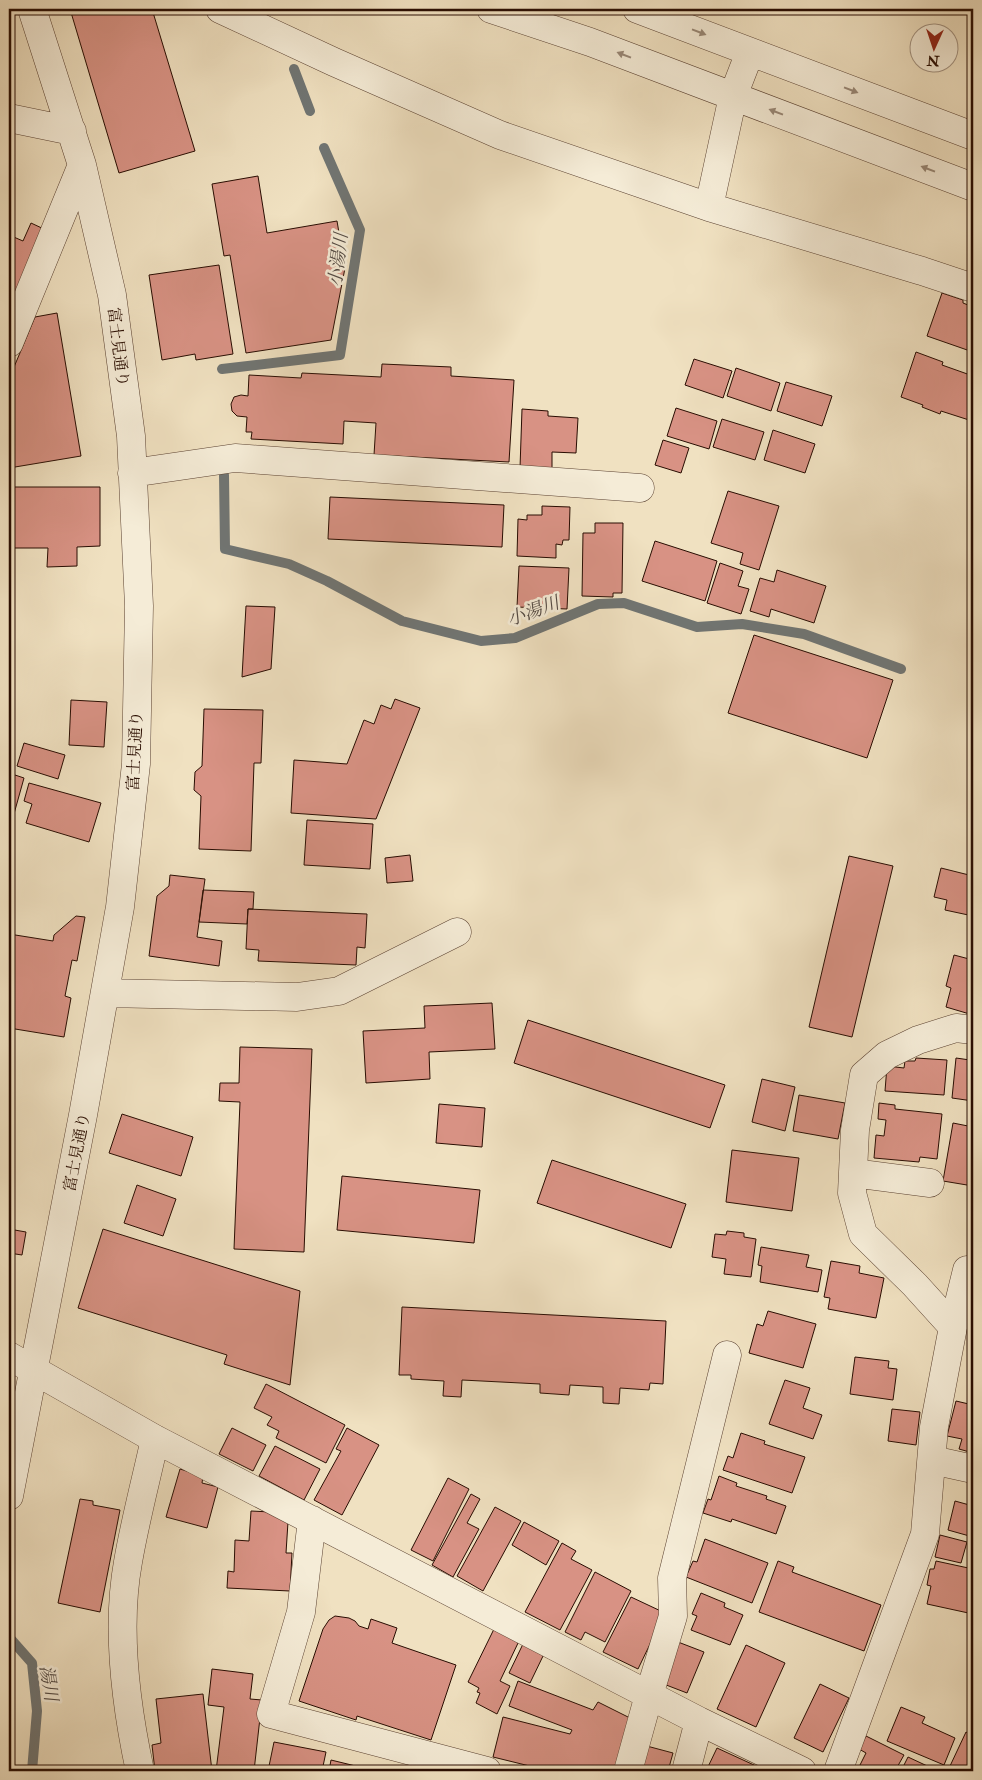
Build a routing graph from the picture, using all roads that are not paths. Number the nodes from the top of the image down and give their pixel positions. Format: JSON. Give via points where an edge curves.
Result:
{"nodes":[{"id":1,"x":32,"y":9,"type":"edge"},
{"id":2,"x":220,"y":9,"type":"edge"},
{"id":3,"x":491,"y":9,"type":"edge"},
{"id":4,"x":637,"y":9,"type":"edge"},
{"id":5,"x":750,"y":52,"type":"junction"},
{"id":6,"x":733,"y":96,"type":"junction"},
{"id":7,"x":9,"y":118,"type":"edge"},
{"id":8,"x":72,"y":131,"type":"junction"},
{"id":9,"x":973,"y":136,"type":"edge"},
{"id":10,"x":82,"y":165,"type":"junction"},
{"id":11,"x":973,"y":187,"type":"edge"},
{"id":12,"x":709,"y":207,"type":"junction"},
{"id":13,"x":973,"y":288,"type":"edge"},
{"id":14,"x":9,"y":344,"type":"edge"},
{"id":15,"x":132,"y":473,"type":"junction"},
{"id":16,"x":640,"y":488,"type":"dead end"},
{"id":17,"x":456,"y":932,"type":"dead end"},
{"id":18,"x":105,"y":993,"type":"junction"},
{"id":19,"x":973,"y":1030,"type":"edge"},
{"id":20,"x":853,"y":1174,"type":"junction"},
{"id":21,"x":930,"y":1183,"type":"dead end"},
{"id":22,"x":967,"y":1270,"type":"dead end"},
{"id":23,"x":953,"y":1327,"type":"junction"},
{"id":24,"x":727,"y":1355,"type":"dead end"},
{"id":25,"x":21,"y":1362,"type":"edge"},
{"id":26,"x":155,"y":1439,"type":"junction"},
{"id":27,"x":932,"y":1460,"type":"junction"},
{"id":28,"x":973,"y":1469,"type":"edge"},
{"id":29,"x":9,"y":1496,"type":"edge"},
{"id":30,"x":312,"y":1520,"type":"junction"},
{"id":31,"x":649,"y":1694,"type":"junction"},
{"id":32,"x":699,"y":1721,"type":"junction"},
{"id":33,"x":140,"y":1771,"type":"edge"},
{"id":34,"x":487,"y":1771,"type":"edge"},
{"id":35,"x":628,"y":1771,"type":"edge"},
{"id":36,"x":686,"y":1771,"type":"edge"},
{"id":37,"x":802,"y":1771,"type":"edge"},
{"id":38,"x":838,"y":1771,"type":"edge"}],
"edges":[{"from":1,"to":8,"type":"street","name":"富士見通り"},
{"from":2,"to":12,"type":"street","via":[[500,135]]},
{"from":6,"to":3,"type":"street","one_way":true},
{"from":4,"to":5,"type":"street","one_way":true},
{"from":5,"to":6,"type":"street"},
{"from":5,"to":9,"type":"street","one_way":true},
{"from":11,"to":6,"type":"street","one_way":true},
{"from":6,"to":12,"type":"street"},
{"from":7,"to":8,"type":"street"},
{"from":8,"to":10,"type":"street","name":"富士見通り"},
{"from":10,"to":14,"type":"street"},
{"from":10,"to":15,"type":"street","name":"富士見通り","via":[[112,295],[131,436]]},
{"from":12,"to":13,"type":"street"},
{"from":15,"to":16,"type":"street","via":[[235,458]]},
{"from":15,"to":18,"type":"street","name":"富士見通り","via":[[139,606],[136,764],[120,907]]},
{"from":17,"to":18,"type":"street","via":[[339,991],[297,997]]},
{"from":18,"to":25,"type":"street","name":"富士見通り","via":[[83,1115]]},
{"from":19,"to":20,"type":"street","via":[[956,1028],[918,1040],[887,1055],[864,1074],[855,1130]]},
{"from":20,"to":21,"type":"street"},
{"from":20,"to":23,"type":"street","via":[[852,1193],[863,1234]]},
{"from":22,"to":23,"type":"street"},
{"from":23,"to":27,"type":"street","via":[[934,1427]]},
{"from":24,"to":31,"type":"street","via":[[672,1578],[674,1616]]},
{"from":25,"to":26,"type":"street"},
{"from":25,"to":29,"type":"street","name":"富士見通り"},
{"from":26,"to":30,"type":"street"},
{"from":26,"to":33,"type":"street","via":[[127,1563],[122,1628],[130,1727]]},
{"from":27,"to":28,"type":"street"},
{"from":27,"to":38,"type":"street","via":[[925,1534]]},
{"from":30,"to":31,"type":"street"},
{"from":30,"to":34,"type":"street","via":[[301,1612],[271,1714]]},
{"from":31,"to":32,"type":"street"},
{"from":31,"to":35,"type":"street"},
{"from":32,"to":36,"type":"street"},
{"from":32,"to":37,"type":"street"}]}
